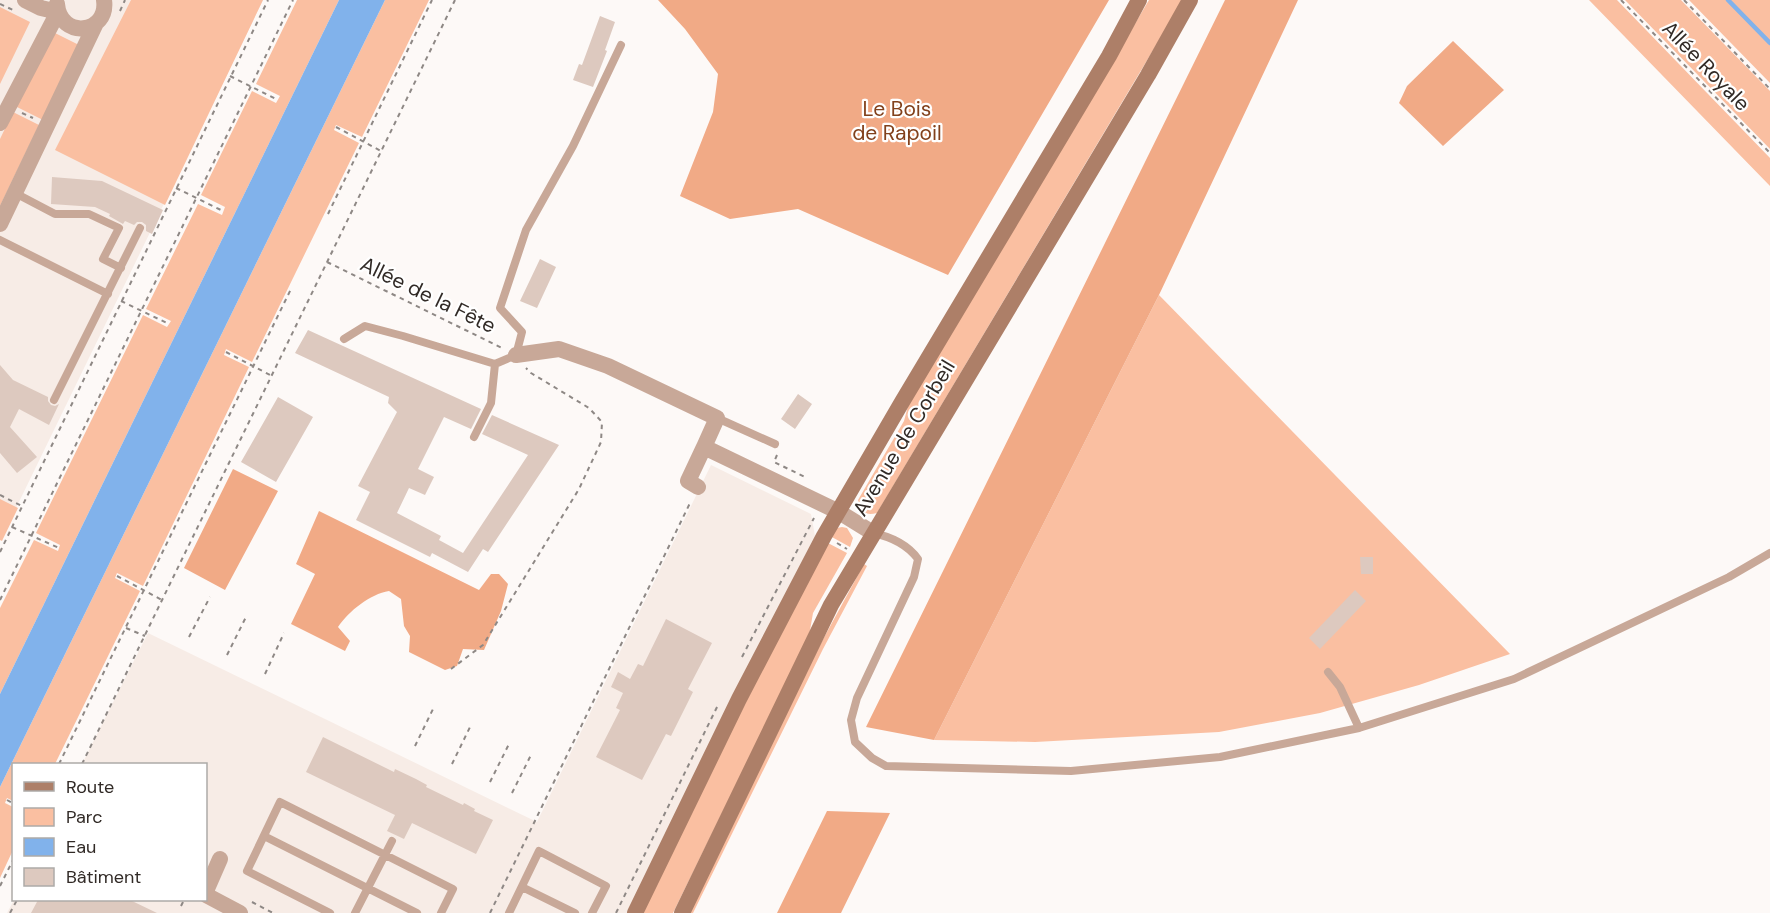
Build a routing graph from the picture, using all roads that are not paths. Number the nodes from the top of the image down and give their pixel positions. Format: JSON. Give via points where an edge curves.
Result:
{"nodes":[{"id":1,"x":25,"y":0,"type":"edge"},
{"id":2,"x":104,"y":0,"type":"edge"},
{"id":3,"x":1139,"y":0,"type":"edge"},
{"id":4,"x":1190,"y":0,"type":"edge"},
{"id":5,"x":58,"y":6,"type":"edge"},
{"id":6,"x":96,"y":23,"type":"junction"},
{"id":7,"x":621,"y":45,"type":"dead end"},
{"id":8,"x":0,"y":123,"type":"edge"},
{"id":9,"x":15,"y":194,"type":"junction"},
{"id":10,"x":0,"y":224,"type":"edge"},
{"id":11,"x":140,"y":228,"type":"dead end"},
{"id":12,"x":0,"y":240,"type":"edge"},
{"id":13,"x":121,"y":268,"type":"junction"},
{"id":14,"x":108,"y":294,"type":"junction"},
{"id":15,"x":344,"y":339,"type":"dead end"},
{"id":16,"x":516,"y":355,"type":"junction"},
{"id":17,"x":495,"y":364,"type":"junction"},
{"id":18,"x":54,"y":400,"type":"dead end"},
{"id":19,"x":717,"y":418,"type":"junction"},
{"id":20,"x":474,"y":436,"type":"dead end"},
{"id":21,"x":775,"y":444,"type":"road end"},
{"id":22,"x":704,"y":447,"type":"junction"},
{"id":23,"x":698,"y":487,"type":"road end"},
{"id":24,"x":838,"y":512,"type":"junction"},
{"id":25,"x":873,"y":533,"type":"junction"},
{"id":26,"x":1770,"y":553,"type":"edge"},
{"id":27,"x":1328,"y":672,"type":"dead end"},
{"id":28,"x":1359,"y":728,"type":"junction"},
{"id":29,"x":264,"y":836,"type":"junction"},
{"id":30,"x":392,"y":842,"type":"dead end"},
{"id":31,"x":385,"y":855,"type":"junction"},
{"id":32,"x":220,"y":859,"type":"dead end"},
{"id":33,"x":522,"y":887,"type":"junction"},
{"id":34,"x":368,"y":889,"type":"junction"},
{"id":35,"x":207,"y":891,"type":"edge"},
{"id":36,"x":207,"y":894,"type":"edge"},
{"id":37,"x":240,"y":913,"type":"edge"},
{"id":38,"x":330,"y":913,"type":"edge"},
{"id":39,"x":355,"y":913,"type":"edge"},
{"id":40,"x":417,"y":913,"type":"edge"},
{"id":41,"x":441,"y":913,"type":"edge"},
{"id":42,"x":509,"y":913,"type":"edge"},
{"id":43,"x":574,"y":913,"type":"edge"},
{"id":44,"x":592,"y":913,"type":"edge"},
{"id":45,"x":635,"y":913,"type":"edge"},
{"id":46,"x":681,"y":913,"type":"edge"}],
"edges":[{"from":1,"to":5,"type":"street","via":[[41,8]]},
{"from":2,"to":6,"type":"street","via":[[104,12]]},
{"from":3,"to":24,"type":"main road","name":"Avenue de Corbeil"},
{"from":4,"to":25,"type":"main road","name":"Avenue de Corbeil"},
{"from":5,"to":6,"type":"street","via":[[65,23],[77,29]]},
{"from":5,"to":8,"type":"street"},
{"from":6,"to":9,"type":"street"},
{"from":7,"to":16,"type":"lane","via":[[573,146],[526,230],[500,308],[522,332]]},
{"from":9,"to":10,"type":"street"},
{"from":9,"to":13,"type":"lane","via":[[55,214],[89,214],[119,228],[104,259]]},
{"from":11,"to":13,"type":"lane"},
{"from":12,"to":14,"type":"lane"},
{"from":13,"to":14,"type":"lane"},
{"from":14,"to":18,"type":"lane"},
{"from":15,"to":17,"type":"lane","via":[[365,326]]},
{"from":16,"to":17,"type":"lane"},
{"from":16,"to":19,"type":"street","via":[[559,349],[608,366]]},
{"from":17,"to":20,"type":"lane","via":[[491,403]]},
{"from":19,"to":21,"type":"lane"},
{"from":19,"to":22,"type":"street"},
{"from":22,"to":23,"type":"street","via":[[688,481]]},
{"from":22,"to":24,"type":"street"},
{"from":24,"to":25,"type":"street"},
{"from":24,"to":45,"type":"main road","name":"Avenue de Corbeil","via":[[739,699]]},
{"from":25,"to":28,"type":"lane","via":[[891,537],[918,559],[914,577],[857,698],[851,720],[855,742],[886,766],[1071,771],[1220,757]]},
{"from":25,"to":46,"type":"main road","name":"Avenue de Corbeil","via":[[831,605]]},
{"from":26,"to":28,"type":"lane","via":[[1730,577],[1514,679]]},
{"from":27,"to":28,"type":"lane","via":[[1340,687]]},
{"from":29,"to":31,"type":"lane","via":[[280,802]]},
{"from":29,"to":34,"type":"lane"},
{"from":29,"to":38,"type":"lane","via":[[247,871]]},
{"from":30,"to":31,"type":"lane"},
{"from":31,"to":34,"type":"lane"},
{"from":31,"to":41,"type":"lane","via":[[453,889]]},
{"from":32,"to":35,"type":"street"},
{"from":33,"to":42,"type":"lane"},
{"from":33,"to":43,"type":"lane"},
{"from":33,"to":44,"type":"lane","via":[[539,851],[606,886]]},
{"from":34,"to":39,"type":"lane"},
{"from":34,"to":40,"type":"lane"},
{"from":36,"to":37,"type":"street"}]}
